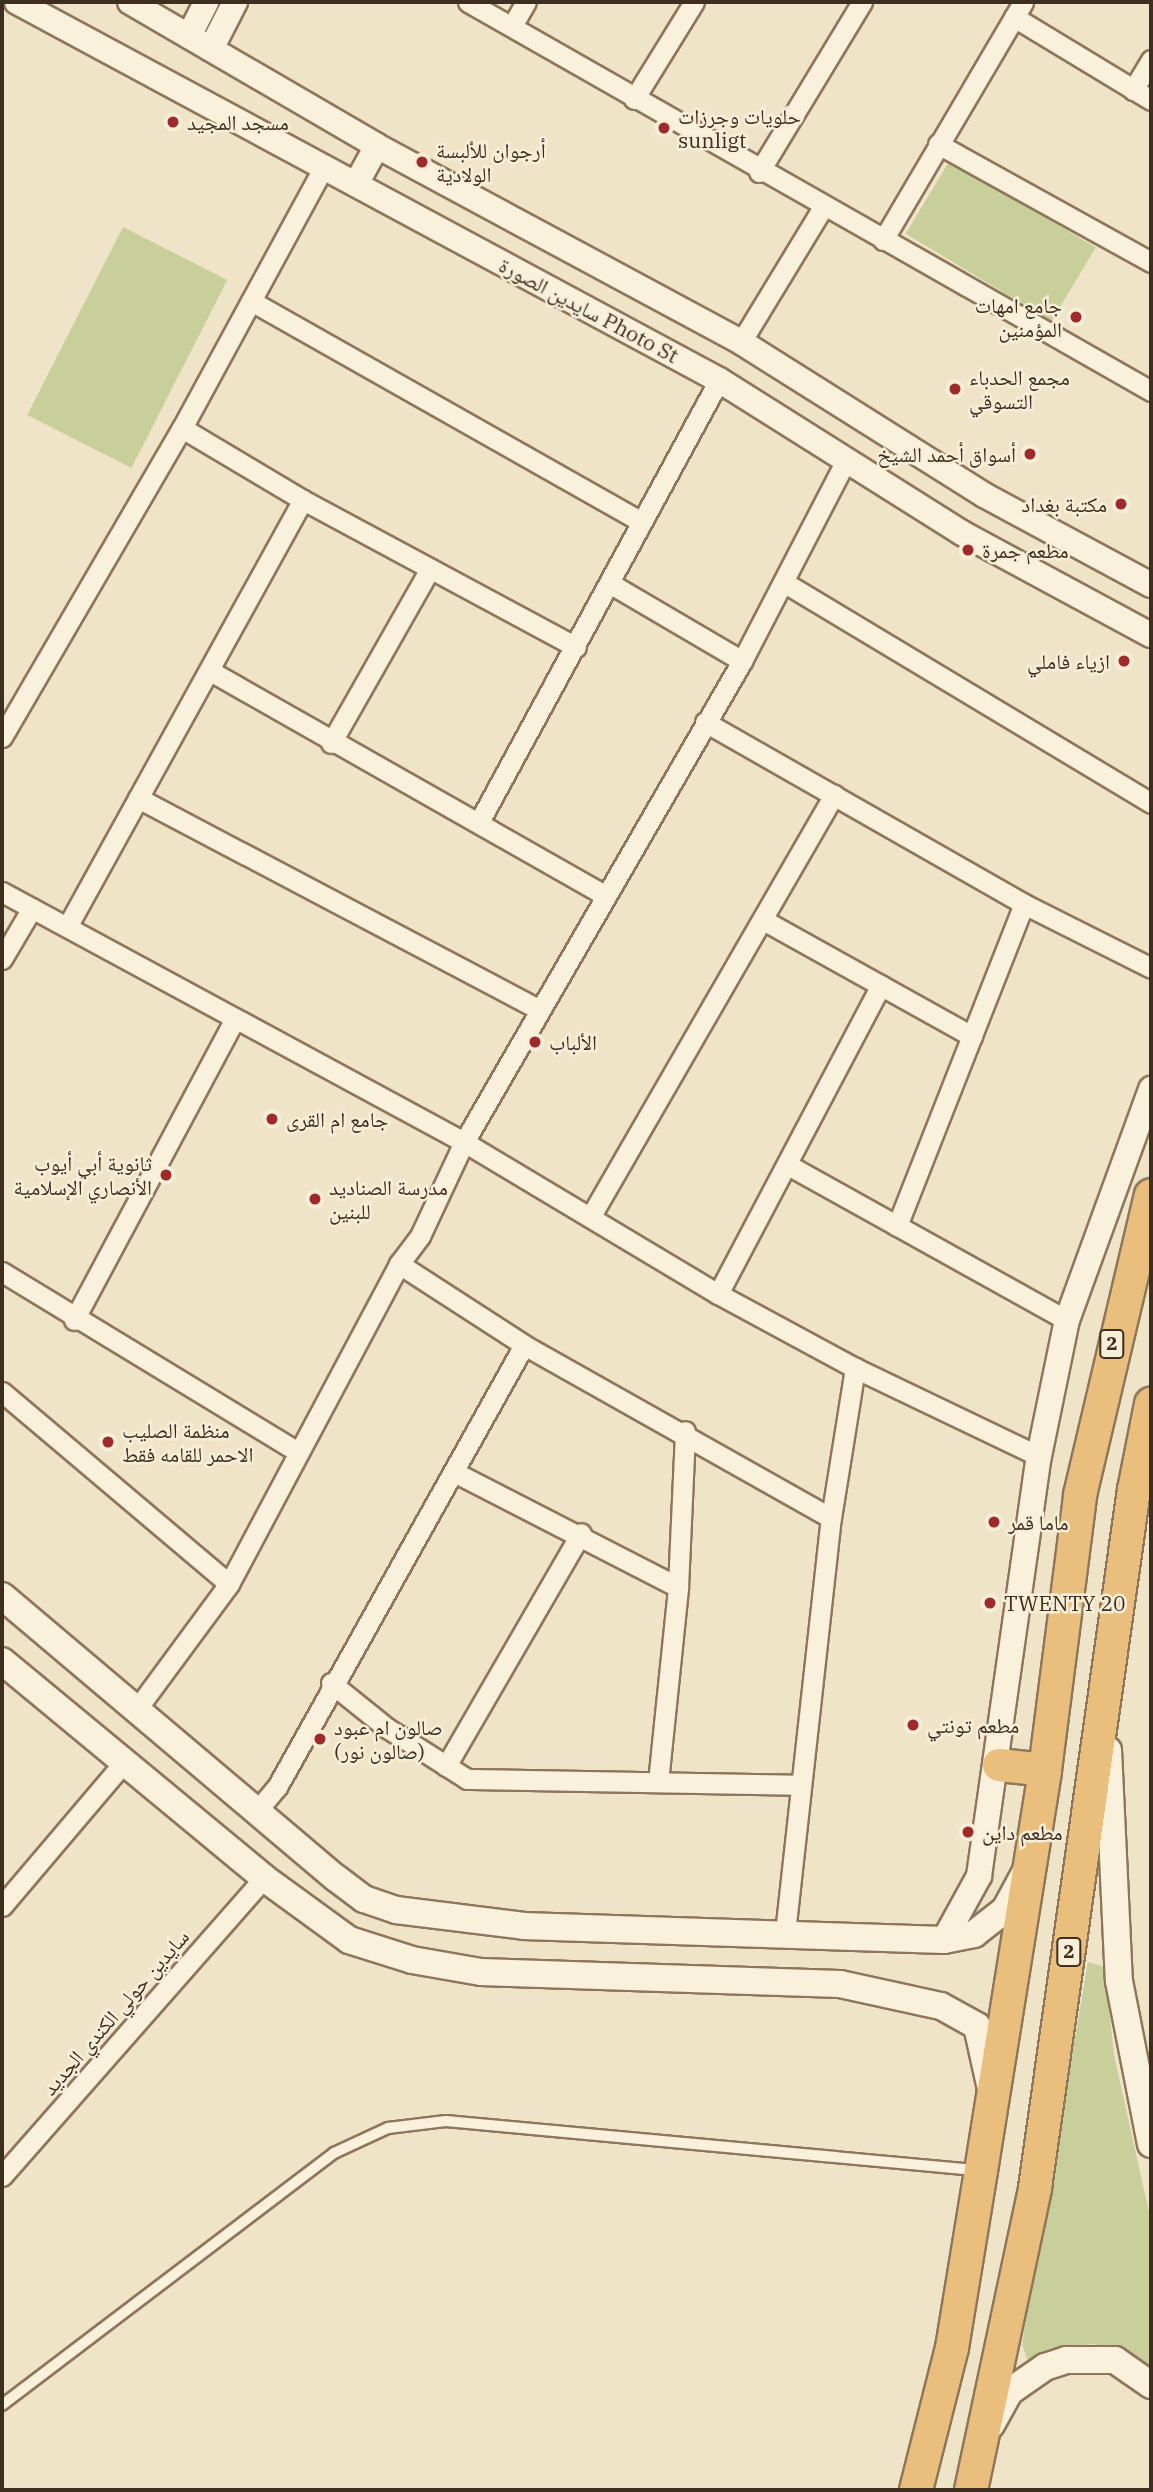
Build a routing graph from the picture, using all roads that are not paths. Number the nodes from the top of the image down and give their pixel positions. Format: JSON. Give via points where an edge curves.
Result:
{"nodes":[{"id":1,"x":17,"y":2,"type":"edge"},
{"id":2,"x":130,"y":2,"type":"edge"},
{"id":3,"x":206,"y":2,"type":"edge"},
{"id":4,"x":235,"y":2,"type":"edge"},
{"id":5,"x":468,"y":2,"type":"edge"},
{"id":6,"x":526,"y":2,"type":"edge"},
{"id":7,"x":694,"y":2,"type":"edge"},
{"id":8,"x":862,"y":2,"type":"edge"},
{"id":9,"x":1018,"y":10,"type":"edge"},
{"id":10,"x":512,"y":26,"type":"junction"},
{"id":11,"x":189,"y":36,"type":"junction"},
{"id":12,"x":211,"y":49,"type":"junction"},
{"id":13,"x":1151,"y":60,"type":"edge"},
{"id":14,"x":1133,"y":90,"type":"junction"},
{"id":15,"x":634,"y":99,"type":"junction"},
{"id":16,"x":1151,"y":100,"type":"edge"},
{"id":17,"x":938,"y":144,"type":"junction"},
{"id":18,"x":377,"y":146,"type":"junction"},
{"id":19,"x":324,"y":166,"type":"junction"},
{"id":20,"x":760,"y":172,"type":"junction"},
{"id":21,"x":356,"y":184,"type":"junction"},
{"id":22,"x":823,"y":207,"type":"junction"},
{"id":23,"x":883,"y":240,"type":"junction"},
{"id":24,"x":1151,"y":262,"type":"edge"},
{"id":25,"x":251,"y":301,"type":"junction"},
{"id":26,"x":741,"y":342,"type":"junction"},
{"id":27,"x":719,"y":380,"type":"junction"},
{"id":28,"x":1149,"y":384,"type":"edge"},
{"id":29,"x":182,"y":428,"type":"junction"},
{"id":30,"x":846,"y":460,"type":"junction"},
{"id":31,"x":303,"y":500,"type":"junction"},
{"id":32,"x":642,"y":522,"type":"junction"},
{"id":33,"x":430,"y":569,"type":"junction"},
{"id":34,"x":785,"y":583,"type":"junction"},
{"id":35,"x":611,"y":584,"type":"junction"},
{"id":36,"x":1151,"y":585,"type":"edge"},
{"id":37,"x":1151,"y":635,"type":"edge"},
{"id":38,"x":576,"y":647,"type":"junction"},
{"id":39,"x":742,"y":661,"type":"junction"},
{"id":40,"x":212,"y":673,"type":"junction"},
{"id":41,"x":705,"y":722,"type":"junction"},
{"id":42,"x":2,"y":737,"type":"edge"},
{"id":43,"x":331,"y":743,"type":"junction"},
{"id":44,"x":834,"y":795,"type":"junction"},
{"id":45,"x":138,"y":798,"type":"junction"},
{"id":46,"x":1151,"y":803,"type":"edge"},
{"id":47,"x":479,"y":821,"type":"junction"},
{"id":48,"x":2,"y":892,"type":"edge"},
{"id":49,"x":606,"y":896,"type":"junction"},
{"id":50,"x":1024,"y":904,"type":"junction"},
{"id":51,"x":32,"y":908,"type":"junction"},
{"id":52,"x":765,"y":920,"type":"junction"},
{"id":53,"x":67,"y":927,"type":"junction"},
{"id":54,"x":2,"y":959,"type":"edge"},
{"id":55,"x":1151,"y":968,"type":"edge"},
{"id":56,"x":881,"y":985,"type":"junction"},
{"id":57,"x":538,"y":1009,"type":"junction"},
{"id":58,"x":235,"y":1018,"type":"junction"},
{"id":59,"x":972,"y":1036,"type":"junction"},
{"id":60,"x":1151,"y":1089,"type":"edge"},
{"id":61,"x":464,"y":1142,"type":"junction"},
{"id":62,"x":788,"y":1165,"type":"junction"},
{"id":63,"x":1151,"y":1195,"type":"edge"},
{"id":64,"x":592,"y":1214,"type":"junction"},
{"id":65,"x":897,"y":1226,"type":"junction"},
{"id":66,"x":399,"y":1264,"type":"junction"},
{"id":67,"x":2,"y":1272,"type":"edge"},
{"id":68,"x":718,"y":1294,"type":"junction"},
{"id":69,"x":74,"y":1320,"type":"junction"},
{"id":70,"x":1067,"y":1320,"type":"junction"},
{"id":71,"x":524,"y":1345,"type":"junction"},
{"id":72,"x":855,"y":1368,"type":"junction"},
{"id":73,"x":2,"y":1392,"type":"edge"},
{"id":74,"x":1098,"y":1401,"type":"junction"},
{"id":75,"x":1150,"y":1408,"type":"edge"},
{"id":76,"x":685,"y":1431,"type":"junction"},
{"id":77,"x":298,"y":1452,"type":"junction"},
{"id":78,"x":1039,"y":1456,"type":"junction"},
{"id":79,"x":456,"y":1474,"type":"junction"},
{"id":80,"x":831,"y":1518,"type":"junction"},
{"id":81,"x":581,"y":1533,"type":"junction"},
{"id":82,"x":229,"y":1584,"type":"junction"},
{"id":83,"x":678,"y":1587,"type":"junction"},
{"id":84,"x":2,"y":1596,"type":"edge"},
{"id":85,"x":2,"y":1661,"type":"edge"},
{"id":86,"x":1110,"y":1680,"type":"junction"},
{"id":87,"x":331,"y":1683,"type":"junction"},
{"id":88,"x":139,"y":1706,"type":"junction"},
{"id":89,"x":124,"y":1762,"type":"junction"},
{"id":90,"x":999,"y":1765,"type":"junction"},
{"id":91,"x":446,"y":1766,"type":"junction"},
{"id":92,"x":1045,"y":1770,"type":"junction"},
{"id":93,"x":658,"y":1782,"type":"junction"},
{"id":94,"x":801,"y":1785,"type":"junction"},
{"id":95,"x":255,"y":1813,"type":"junction"},
{"id":96,"x":1031,"y":1862,"type":"junction"},
{"id":97,"x":264,"y":1878,"type":"junction"},
{"id":98,"x":2,"y":1906,"type":"edge"},
{"id":99,"x":426,"y":1917,"type":"junction"},
{"id":100,"x":785,"y":1933,"type":"junction"},
{"id":101,"x":944,"y":1940,"type":"junction"},
{"id":102,"x":412,"y":1960,"type":"junction"},
{"id":103,"x":993,"y":2097,"type":"junction"},
{"id":104,"x":1151,"y":2144,"type":"edge"},
{"id":105,"x":981,"y":2171,"type":"junction"},
{"id":106,"x":2,"y":2176,"type":"edge"},
{"id":107,"x":1151,"y":2385,"type":"edge"},
{"id":108,"x":2,"y":2405,"type":"edge"},
{"id":109,"x":973,"y":2480,"type":"edge"},
{"id":110,"x":916,"y":2490,"type":"edge"}],
"edges":[{"from":1,"to":19,"type":"street","name":"سايدين الصورة Photo St"},
{"from":2,"to":11,"type":"street","name":"سايدين الصورة Photo St"},
{"from":3,"to":11,"type":"street"},
{"from":4,"to":12,"type":"street"},
{"from":5,"to":10,"type":"street"},
{"from":6,"to":10,"type":"street"},
{"from":7,"to":15,"type":"street"},
{"from":8,"to":20,"type":"street"},
{"from":9,"to":14,"type":"street"},
{"from":9,"to":17,"type":"street"},
{"from":10,"to":15,"type":"street"},
{"from":11,"to":12,"type":"street","name":"سايدين الصورة Photo St"},
{"from":12,"to":18,"type":"street","name":"سايدين الصورة Photo St"},
{"from":13,"to":14,"type":"street"},
{"from":14,"to":16,"type":"street"},
{"from":15,"to":20,"type":"street"},
{"from":17,"to":23,"type":"street"},
{"from":17,"to":24,"type":"street"},
{"from":18,"to":21,"type":"street"},
{"from":18,"to":26,"type":"street","name":"سايدين الصورة Photo St"},
{"from":19,"to":21,"type":"street","name":"سايدين الصورة Photo St"},
{"from":19,"to":25,"type":"street"},
{"from":20,"to":22,"type":"street"},
{"from":21,"to":27,"type":"street","name":"سايدين الصورة Photo St"},
{"from":22,"to":23,"type":"street"},
{"from":22,"to":26,"type":"street"},
{"from":23,"to":28,"type":"street"},
{"from":25,"to":29,"type":"street"},
{"from":25,"to":32,"type":"street"},
{"from":26,"to":36,"type":"street","name":"سايدين الصورة Photo St","via":[[984,495]]},
{"from":27,"to":30,"type":"street","name":"سايدين الصورة Photo St"},
{"from":27,"to":32,"type":"street"},
{"from":29,"to":31,"type":"street"},
{"from":29,"to":42,"type":"street"},
{"from":30,"to":34,"type":"street"},
{"from":30,"to":37,"type":"street","name":"سايدين الصورة Photo St","via":[[962,533]]},
{"from":31,"to":33,"type":"street"},
{"from":31,"to":40,"type":"street"},
{"from":32,"to":35,"type":"street"},
{"from":33,"to":38,"type":"street"},
{"from":33,"to":43,"type":"street"},
{"from":34,"to":39,"type":"street"},
{"from":34,"to":46,"type":"street"},
{"from":35,"to":38,"type":"street"},
{"from":35,"to":39,"type":"street"},
{"from":38,"to":47,"type":"street"},
{"from":39,"to":41,"type":"street"},
{"from":40,"to":43,"type":"street"},
{"from":40,"to":45,"type":"street"},
{"from":41,"to":44,"type":"street"},
{"from":41,"to":49,"type":"street"},
{"from":43,"to":47,"type":"street"},
{"from":44,"to":50,"type":"street"},
{"from":44,"to":52,"type":"street"},
{"from":45,"to":53,"type":"street"},
{"from":45,"to":57,"type":"street"},
{"from":47,"to":49,"type":"street"},
{"from":48,"to":51,"type":"street"},
{"from":49,"to":57,"type":"street"},
{"from":50,"to":55,"type":"street"},
{"from":50,"to":59,"type":"street"},
{"from":51,"to":53,"type":"street"},
{"from":51,"to":54,"type":"street"},
{"from":52,"to":56,"type":"street"},
{"from":52,"to":64,"type":"street"},
{"from":53,"to":58,"type":"street"},
{"from":56,"to":59,"type":"street"},
{"from":56,"to":62,"type":"street"},
{"from":57,"to":61,"type":"street"},
{"from":58,"to":61,"type":"street"},
{"from":58,"to":69,"type":"street"},
{"from":59,"to":65,"type":"street"},
{"from":60,"to":70,"type":"street"},
{"from":61,"to":64,"type":"street"},
{"from":61,"to":66,"type":"street","via":[[420,1236]]},
{"from":62,"to":65,"type":"street"},
{"from":62,"to":68,"type":"street"},
{"from":63,"to":74,"type":"highway","number":"2"},
{"from":64,"to":68,"type":"street"},
{"from":65,"to":70,"type":"street"},
{"from":66,"to":71,"type":"street"},
{"from":66,"to":77,"type":"street"},
{"from":67,"to":69,"type":"street"},
{"from":68,"to":72,"type":"street"},
{"from":69,"to":77,"type":"street"},
{"from":70,"to":78,"type":"street"},
{"from":71,"to":76,"type":"street"},
{"from":71,"to":79,"type":"street"},
{"from":72,"to":78,"type":"street"},
{"from":72,"to":80,"type":"street"},
{"from":73,"to":82,"type":"street"},
{"from":74,"to":75,"type":"highway"},
{"from":74,"to":92,"type":"highway","number":"2","via":[[1080,1495]]},
{"from":75,"to":86,"type":"highway","number":"2"},
{"from":76,"to":80,"type":"street"},
{"from":76,"to":83,"type":"street"},
{"from":77,"to":82,"type":"street"},
{"from":78,"to":90,"type":"street"},
{"from":79,"to":81,"type":"street"},
{"from":79,"to":87,"type":"street"},
{"from":80,"to":94,"type":"street"},
{"from":81,"to":83,"type":"street"},
{"from":81,"to":91,"type":"street"},
{"from":82,"to":88,"type":"street"},
{"from":83,"to":93,"type":"street"},
{"from":84,"to":88,"type":"main road"},
{"from":85,"to":89,"type":"main road"},
{"from":86,"to":104,"type":"main road","via":[[1108,1817],[1119,1981]]},
{"from":86,"to":109,"type":"highway","number":"2","via":[[1035,2188]]},
{"from":87,"to":91,"type":"street","via":[[387,1728]]},
{"from":87,"to":95,"type":"street","via":[[277,1787]]},
{"from":88,"to":95,"type":"main road"},
{"from":89,"to":97,"type":"main road"},
{"from":89,"to":98,"type":"street"},
{"from":90,"to":92,"type":"highway"},
{"from":90,"to":101,"type":"street","via":[[979,1876]]},
{"from":91,"to":93,"type":"street","via":[[467,1779]]},
{"from":92,"to":96,"type":"highway","number":"2"},
{"from":93,"to":94,"type":"street"},
{"from":94,"to":100,"type":"street"},
{"from":95,"to":99,"type":"main road","via":[[364,1899]]},
{"from":96,"to":101,"type":"main road","via":[[1005,1910],[974,1934]]},
{"from":96,"to":103,"type":"highway","number":"2"},
{"from":97,"to":102,"type":"main road","via":[[349,1940]]},
{"from":97,"to":106,"type":"street","name":"سايدين حولي الكندي الجديد"},
{"from":99,"to":100,"type":"main road","via":[[524,1926]]},
{"from":99,"to":102,"type":"main road"},
{"from":100,"to":101,"type":"main road"},
{"from":102,"to":103,"type":"main road","via":[[481,1972],[840,1984],[941,2006],[977,2026]]},
{"from":103,"to":105,"type":"highway","number":"2"},
{"from":105,"to":108,"type":"lane","via":[[446,2121],[388,2128],[334,2153]]},
{"from":105,"to":110,"type":"highway","number":"2","via":[[952,2348]]},
{"from":107,"to":109,"type":"main road","via":[[1115,2360],[1093,2356],[1045,2367],[1009,2392],[996,2411]]}]}
